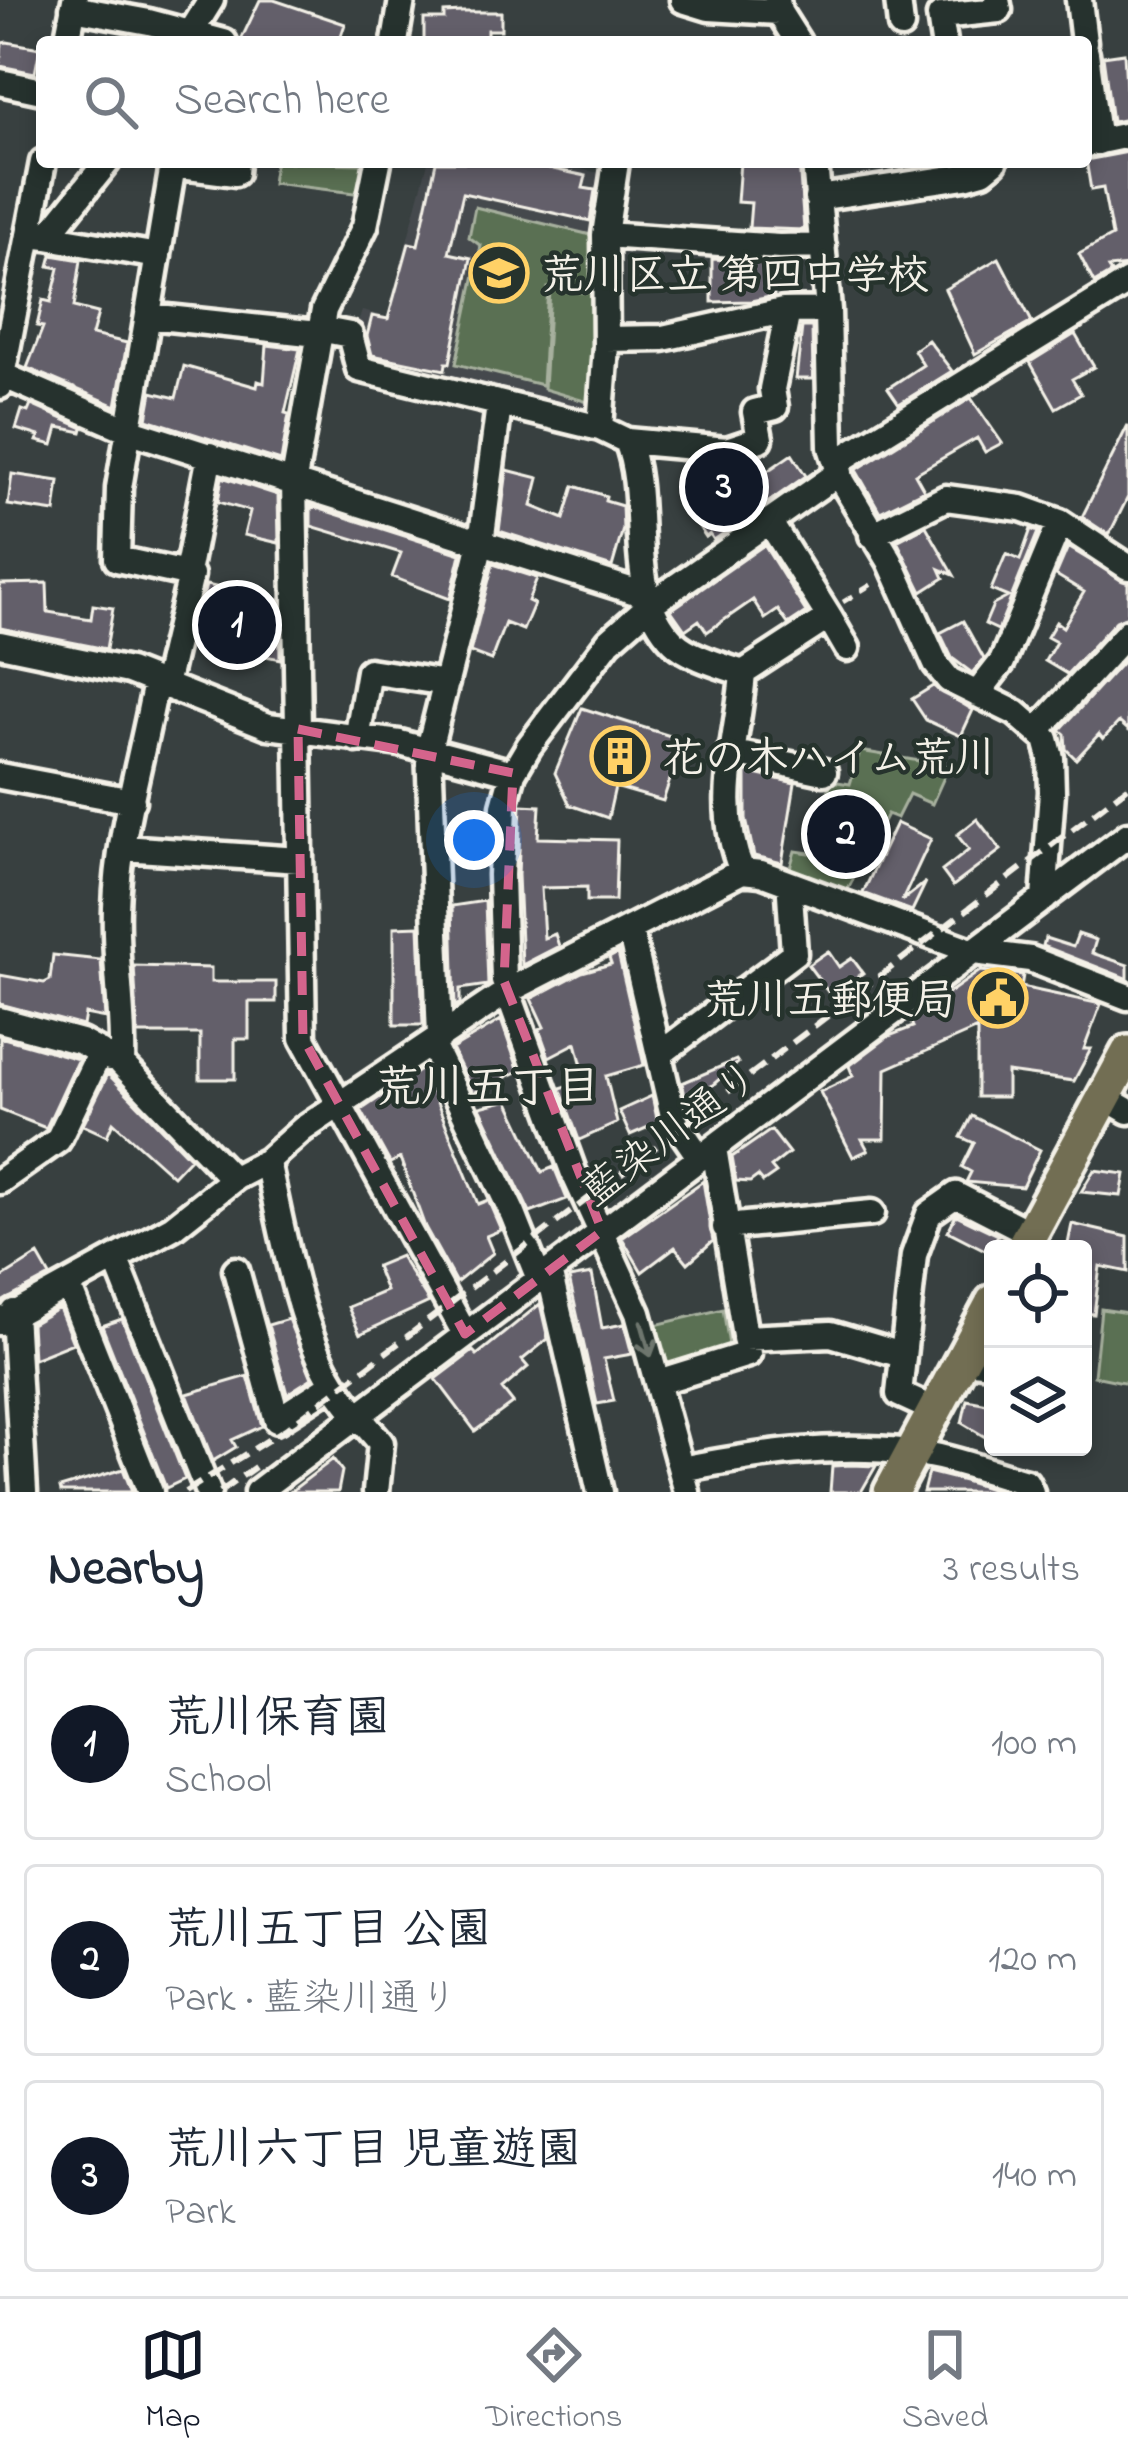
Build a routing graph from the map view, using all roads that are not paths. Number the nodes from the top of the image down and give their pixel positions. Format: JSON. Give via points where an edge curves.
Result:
{"nodes":[{"id":1,"x":211,"y":0,"type":"edge"},
{"id":2,"x":402,"y":0,"type":"edge"},
{"id":3,"x":683,"y":0,"type":"edge"},
{"id":4,"x":898,"y":0,"type":"edge"},
{"id":5,"x":997,"y":0,"type":"edge"},
{"id":6,"x":1079,"y":0,"type":"edge"},
{"id":7,"x":71,"y":2,"type":"edge"},
{"id":8,"x":778,"y":6,"type":"edge"},
{"id":9,"x":152,"y":11,"type":"edge"},
{"id":10,"x":902,"y":26,"type":"dead end"},
{"id":11,"x":68,"y":36,"type":"edge"},
{"id":12,"x":186,"y":36,"type":"edge"},
{"id":13,"x":188,"y":36,"type":"edge"},
{"id":14,"x":396,"y":36,"type":"edge"},
{"id":15,"x":795,"y":36,"type":"edge"},
{"id":16,"x":943,"y":36,"type":"edge"},
{"id":17,"x":1083,"y":36,"type":"edge"},
{"id":18,"x":0,"y":82,"type":"edge"},
{"id":19,"x":36,"y":90,"type":"edge"},
{"id":20,"x":1128,"y":135,"type":"edge"},
{"id":21,"x":1092,"y":142,"type":"edge"},
{"id":22,"x":44,"y":168,"type":"edge"},
{"id":23,"x":101,"y":168,"type":"edge"},
{"id":24,"x":172,"y":168,"type":"edge"},
{"id":25,"x":196,"y":168,"type":"edge"},
{"id":26,"x":235,"y":168,"type":"edge"},
{"id":27,"x":377,"y":168,"type":"edge"},
{"id":28,"x":615,"y":168,"type":"edge"},
{"id":29,"x":815,"y":168,"type":"edge"},
{"id":30,"x":987,"y":168,"type":"edge"},
{"id":31,"x":817,"y":198,"type":"junction"},
{"id":32,"x":605,"y":235,"type":"junction"},
{"id":33,"x":38,"y":236,"type":"junction"},
{"id":34,"x":823,"y":246,"type":"junction"},
{"id":35,"x":158,"y":256,"type":"junction"},
{"id":36,"x":11,"y":269,"type":"edge"},
{"id":37,"x":1128,"y":282,"type":"edge"},
{"id":38,"x":828,"y":310,"type":"junction"},
{"id":39,"x":788,"y":311,"type":"junction"},
{"id":40,"x":149,"y":316,"type":"junction"},
{"id":41,"x":318,"y":331,"type":"junction"},
{"id":42,"x":606,"y":338,"type":"junction"},
{"id":43,"x":1,"y":378,"type":"edge"},
{"id":44,"x":500,"y":405,"type":"junction"},
{"id":45,"x":600,"y":428,"type":"junction"},
{"id":46,"x":131,"y":431,"type":"junction"},
{"id":47,"x":627,"y":441,"type":"junction"},
{"id":48,"x":210,"y":455,"type":"junction"},
{"id":49,"x":838,"y":467,"type":"junction"},
{"id":50,"x":294,"y":480,"type":"junction"},
{"id":51,"x":769,"y":521,"type":"junction"},
{"id":52,"x":1060,"y":522,"type":"junction"},
{"id":53,"x":872,"y":535,"type":"junction"},
{"id":54,"x":481,"y":543,"type":"junction"},
{"id":55,"x":1126,"y":559,"type":"edge"},
{"id":56,"x":187,"y":573,"type":"junction"},
{"id":57,"x":651,"y":604,"type":"junction"},
{"id":58,"x":828,"y":614,"type":"junction"},
{"id":59,"x":1128,"y":632,"type":"edge"},
{"id":60,"x":0,"y":644,"type":"edge"},
{"id":61,"x":848,"y":648,"type":"dead end"},
{"id":62,"x":743,"y":673,"type":"junction"},
{"id":63,"x":161,"y":683,"type":"junction"},
{"id":64,"x":446,"y":683,"type":"junction"},
{"id":65,"x":977,"y":694,"type":"junction"},
{"id":66,"x":298,"y":729,"type":"junction"},
{"id":67,"x":1038,"y":730,"type":"junction"},
{"id":68,"x":357,"y":739,"type":"junction"},
{"id":69,"x":429,"y":749,"type":"junction"},
{"id":70,"x":730,"y":752,"type":"junction"},
{"id":71,"x":824,"y":772,"type":"dead end"},
{"id":72,"x":513,"y":773,"type":"junction"},
{"id":73,"x":0,"y":776,"type":"edge"},
{"id":74,"x":132,"y":801,"type":"junction"},
{"id":75,"x":1128,"y":835,"type":"edge"},
{"id":76,"x":123,"y":848,"type":"junction"},
{"id":77,"x":299,"y":860,"type":"junction"},
{"id":78,"x":742,"y":871,"type":"junction"},
{"id":79,"x":793,"y":885,"type":"junction"},
{"id":80,"x":1044,"y":899,"type":"junction"},
{"id":81,"x":630,"y":930,"type":"junction"},
{"id":82,"x":974,"y":952,"type":"junction"},
{"id":83,"x":508,"y":991,"type":"junction"},
{"id":84,"x":1128,"y":997,"type":"edge"},
{"id":85,"x":0,"y":1020,"type":"edge"},
{"id":86,"x":435,"y":1040,"type":"junction"},
{"id":87,"x":1128,"y":1053,"type":"edge"},
{"id":88,"x":659,"y":1054,"type":"junction"},
{"id":89,"x":111,"y":1058,"type":"junction"},
{"id":90,"x":341,"y":1103,"type":"junction"},
{"id":91,"x":1116,"y":1104,"type":"edge"},
{"id":92,"x":707,"y":1153,"type":"junction"},
{"id":93,"x":267,"y":1161,"type":"junction"},
{"id":94,"x":233,"y":1179,"type":"junction"},
{"id":95,"x":0,"y":1181,"type":"edge"},
{"id":96,"x":872,"y":1213,"type":"dead end"},
{"id":97,"x":724,"y":1227,"type":"junction"},
{"id":98,"x":602,"y":1231,"type":"junction"},
{"id":99,"x":1024,"y":1240,"type":"edge"},
{"id":100,"x":1027,"y":1240,"type":"edge"},
{"id":101,"x":116,"y":1260,"type":"junction"},
{"id":102,"x":236,"y":1270,"type":"dead end"},
{"id":103,"x":544,"y":1275,"type":"junction"},
{"id":104,"x":68,"y":1285,"type":"junction"},
{"id":105,"x":7,"y":1317,"type":"edge"},
{"id":106,"x":465,"y":1334,"type":"junction"},
{"id":107,"x":745,"y":1338,"type":"junction"},
{"id":108,"x":902,"y":1355,"type":"junction"},
{"id":109,"x":977,"y":1362,"type":"edge"},
{"id":110,"x":658,"y":1382,"type":"junction"},
{"id":111,"x":333,"y":1384,"type":"junction"},
{"id":112,"x":935,"y":1411,"type":"junction"},
{"id":113,"x":358,"y":1416,"type":"junction"},
{"id":114,"x":913,"y":1452,"type":"junction"},
{"id":115,"x":684,"y":1480,"type":"edge"},
{"id":116,"x":599,"y":1491,"type":"edge"},
{"id":117,"x":24,"y":1492,"type":"edge"},
{"id":118,"x":150,"y":1492,"type":"edge"},
{"id":119,"x":208,"y":1492,"type":"edge"},
{"id":120,"x":257,"y":1492,"type":"edge"},
{"id":121,"x":376,"y":1492,"type":"edge"},
{"id":122,"x":891,"y":1492,"type":"edge"},
{"id":123,"x":1030,"y":1492,"type":"edge"}],
"edges":[{"from":1,"to":13,"type":"street"},
{"from":2,"to":14,"type":"street"},
{"from":3,"to":8,"type":"street","via":[[710,8]]},
{"from":4,"to":10,"type":"street"},
{"from":5,"to":16,"type":"street","via":[[999,10],[940,16]]},
{"from":6,"to":17,"type":"street"},
{"from":7,"to":9,"type":"street"},
{"from":7,"to":11,"type":"street"},
{"from":8,"to":15,"type":"street"},
{"from":9,"to":12,"type":"street"},
{"from":18,"to":19,"type":"street"},
{"from":20,"to":21,"type":"street"},
{"from":22,"to":33,"type":"street"},
{"from":23,"to":33,"type":"street"},
{"from":24,"to":35,"type":"street"},
{"from":25,"to":26,"type":"street"},
{"from":27,"to":41,"type":"street","via":[[365,226]]},
{"from":28,"to":32,"type":"street"},
{"from":29,"to":31,"type":"street"},
{"from":30,"to":31,"type":"street"},
{"from":31,"to":34,"type":"street"},
{"from":32,"to":34,"type":"street"},
{"from":32,"to":42,"type":"street"},
{"from":33,"to":35,"type":"street"},
{"from":33,"to":36,"type":"street"},
{"from":34,"to":38,"type":"street"},
{"from":35,"to":40,"type":"street"},
{"from":36,"to":43,"type":"street"},
{"from":37,"to":49,"type":"street"},
{"from":38,"to":39,"type":"street"},
{"from":38,"to":49,"type":"street"},
{"from":39,"to":42,"type":"street","via":[[663,338]]},
{"from":39,"to":47,"type":"street","via":[[775,407],[755,412],[760,439],[727,449]]},
{"from":40,"to":41,"type":"street"},
{"from":40,"to":46,"type":"street"},
{"from":41,"to":44,"type":"street","via":[[350,335],[358,369]]},
{"from":41,"to":50,"type":"street"},
{"from":42,"to":45,"type":"street"},
{"from":43,"to":46,"type":"street"},
{"from":44,"to":45,"type":"street"},
{"from":44,"to":54,"type":"street"},
{"from":45,"to":47,"type":"street"},
{"from":46,"to":48,"type":"street"},
{"from":46,"to":56,"type":"street","via":[[117,559]]},
{"from":47,"to":57,"type":"street"},
{"from":48,"to":50,"type":"street"},
{"from":48,"to":56,"type":"street"},
{"from":49,"to":51,"type":"street"},
{"from":49,"to":53,"type":"street"},
{"from":50,"to":54,"type":"street"},
{"from":50,"to":66,"type":"street"},
{"from":51,"to":57,"type":"street"},
{"from":51,"to":58,"type":"street"},
{"from":52,"to":53,"type":"street","via":[[946,498]]},
{"from":52,"to":55,"type":"street"},
{"from":52,"to":65,"type":"street","via":[[1002,662]]},
{"from":53,"to":65,"type":"street","via":[[935,664]]},
{"from":54,"to":57,"type":"street","via":[[639,593]]},
{"from":54,"to":64,"type":"street"},
{"from":56,"to":63,"type":"street"},
{"from":57,"to":62,"type":"street","via":[[677,646]]},
{"from":57,"to":72,"type":"street","via":[[609,641]]},
{"from":58,"to":61,"type":"street"},
{"from":58,"to":62,"type":"street"},
{"from":59,"to":67,"type":"street"},
{"from":60,"to":63,"type":"street"},
{"from":62,"to":70,"type":"street"},
{"from":63,"to":66,"type":"street","via":[[268,726]]},
{"from":63,"to":74,"type":"street"},
{"from":64,"to":68,"type":"street","via":[[369,671]]},
{"from":64,"to":69,"type":"street"},
{"from":65,"to":67,"type":"street"},
{"from":66,"to":68,"type":"street"},
{"from":66,"to":77,"type":"street"},
{"from":67,"to":80,"type":"street","via":[[1052,758]]},
{"from":68,"to":69,"type":"street"},
{"from":69,"to":72,"type":"street"},
{"from":69,"to":86,"type":"street"},
{"from":70,"to":71,"type":"street"},
{"from":70,"to":78,"type":"street","via":[[726,792]]},
{"from":72,"to":83,"type":"street","via":[[501,875]]},
{"from":73,"to":74,"type":"street"},
{"from":74,"to":76,"type":"street"},
{"from":75,"to":80,"type":"street","name":"藍染川通り"},
{"from":76,"to":77,"type":"street"},
{"from":76,"to":89,"type":"street","via":[[116,911],[124,1018]]},
{"from":77,"to":90,"type":"street","via":[[303,1038]]},
{"from":78,"to":79,"type":"street"},
{"from":78,"to":81,"type":"street"},
{"from":79,"to":82,"type":"street"},
{"from":79,"to":88,"type":"street","via":[[794,953]]},
{"from":80,"to":82,"type":"street","name":"藍染川通り"},
{"from":81,"to":83,"type":"street"},
{"from":81,"to":88,"type":"street"},
{"from":82,"to":84,"type":"street","via":[[1030,959]]},
{"from":82,"to":92,"type":"street","name":"藍染川通り"},
{"from":83,"to":86,"type":"street"},
{"from":83,"to":98,"type":"street","via":[[572,1171]]},
{"from":85,"to":89,"type":"street"},
{"from":86,"to":90,"type":"street"},
{"from":86,"to":103,"type":"street"},
{"from":87,"to":91,"type":"main road"},
{"from":88,"to":92,"type":"street","via":[[674,1120]]},
{"from":89,"to":94,"type":"street"},
{"from":89,"to":95,"type":"street","via":[[58,1140]]},
{"from":90,"to":93,"type":"street"},
{"from":90,"to":106,"type":"street"},
{"from":91,"to":100,"type":"main road"},
{"from":92,"to":97,"type":"street"},
{"from":92,"to":98,"type":"street","name":"藍染川通り"},
{"from":93,"to":94,"type":"street"},
{"from":93,"to":111,"type":"street","via":[[293,1274]]},
{"from":94,"to":101,"type":"street"},
{"from":96,"to":97,"type":"street"},
{"from":97,"to":107,"type":"street"},
{"from":98,"to":103,"type":"street","name":"藍染川通り"},
{"from":98,"to":110,"type":"street","one_way":true},
{"from":99,"to":108,"type":"street","via":[[956,1195],[929,1214],[914,1255]]},
{"from":101,"to":104,"type":"street"},
{"from":101,"to":119,"type":"street"},
{"from":102,"to":111,"type":"street","via":[[277,1420]]},
{"from":103,"to":106,"type":"street","name":"藍染川通り"},
{"from":103,"to":116,"type":"street"},
{"from":104,"to":105,"type":"street"},
{"from":104,"to":118,"type":"street"},
{"from":105,"to":117,"type":"street"},
{"from":106,"to":113,"type":"street","name":"藍染川通り"},
{"from":107,"to":108,"type":"street","via":[[831,1334]]},
{"from":107,"to":110,"type":"street","via":[[748,1354]]},
{"from":108,"to":112,"type":"street","via":[[899,1394]]},
{"from":109,"to":112,"type":"main road"},
{"from":110,"to":115,"type":"street"},
{"from":111,"to":113,"type":"street"},
{"from":112,"to":114,"type":"main road"},
{"from":113,"to":120,"type":"street","name":"藍染川通り"},
{"from":113,"to":121,"type":"street","via":[[381,1443]]},
{"from":114,"to":115,"type":"street","via":[[768,1452]]},
{"from":114,"to":122,"type":"main road"},
{"from":114,"to":123,"type":"street","via":[[1026,1482]]}]}
